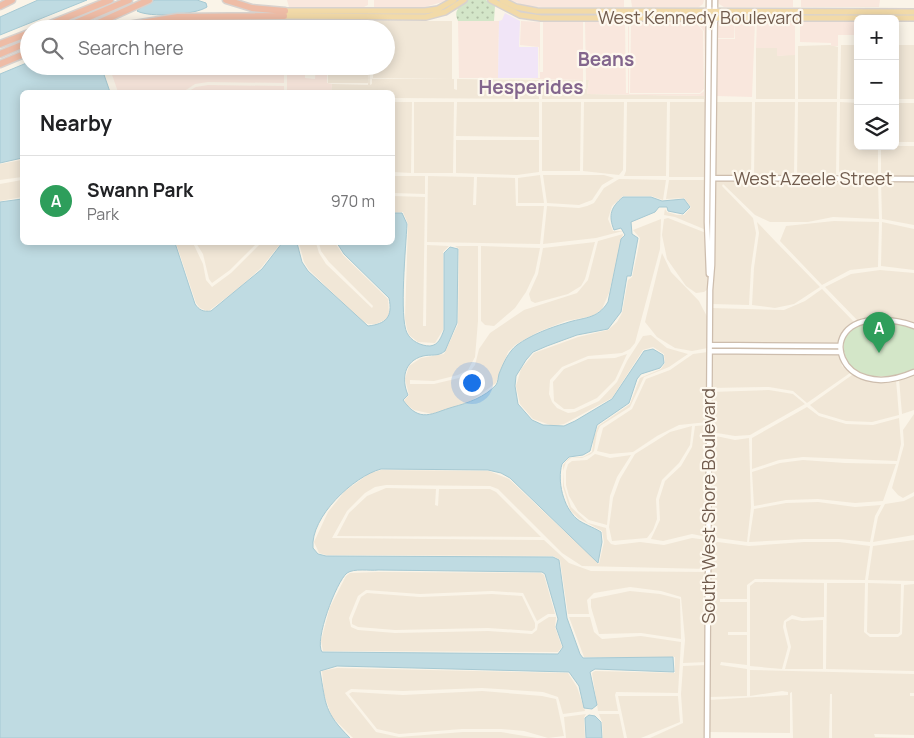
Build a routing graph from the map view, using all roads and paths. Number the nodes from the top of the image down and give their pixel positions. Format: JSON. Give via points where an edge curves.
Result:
{"nodes":[{"id":1,"x":4,"y":0,"type":"edge"},
{"id":2,"x":12,"y":0,"type":"edge"},
{"id":3,"x":110,"y":0,"type":"edge"},
{"id":4,"x":129,"y":0,"type":"edge"},
{"id":5,"x":149,"y":0,"type":"edge"},
{"id":6,"x":226,"y":0,"type":"edge"},
{"id":7,"x":454,"y":0,"type":"edge"},
{"id":8,"x":464,"y":0,"type":"edge"},
{"id":9,"x":491,"y":0,"type":"edge"},
{"id":10,"x":709,"y":0,"type":"edge"},
{"id":11,"x":715,"y":0,"type":"edge"},
{"id":12,"x":0,"y":2,"type":"edge"},
{"id":13,"x":500,"y":3,"type":"edge"},
{"id":14,"x":0,"y":6,"type":"edge"},
{"id":15,"x":551,"y":11,"type":"junction"},
{"id":16,"x":584,"y":11,"type":"junction"},
{"id":17,"x":712,"y":11,"type":"junction"},
{"id":18,"x":914,"y":12,"type":"edge"},
{"id":19,"x":284,"y":14,"type":"junction"},
{"id":20,"x":882,"y":14,"type":"edge"},
{"id":21,"x":371,"y":15,"type":"junction"},
{"id":22,"x":541,"y":18,"type":"junction"},
{"id":23,"x":584,"y":18,"type":"junction"},
{"id":24,"x":914,"y":18,"type":"edge"},
{"id":25,"x":712,"y":19,"type":"junction"},
{"id":26,"x":60,"y":20,"type":"edge"},
{"id":27,"x":82,"y":20,"type":"edge"},
{"id":28,"x":105,"y":20,"type":"edge"},
{"id":29,"x":164,"y":20,"type":"edge"},
{"id":30,"x":20,"y":36,"type":"edge"},
{"id":31,"x":0,"y":44,"type":"edge"},
{"id":32,"x":20,"y":46,"type":"edge"},
{"id":33,"x":0,"y":54,"type":"edge"},
{"id":34,"x":20,"y":56,"type":"edge"},
{"id":35,"x":0,"y":64,"type":"edge"},
{"id":36,"x":713,"y":178,"type":"junction"},
{"id":37,"x":914,"y":179,"type":"edge"},
{"id":38,"x":710,"y":275,"type":"junction"},
{"id":39,"x":914,"y":326,"type":"edge"},
{"id":40,"x":710,"y":345,"type":"junction"},
{"id":41,"x":840,"y":346,"type":"junction"},
{"id":42,"x":710,"y":351,"type":"junction"},
{"id":43,"x":841,"y":352,"type":"junction"},
{"id":44,"x":914,"y":372,"type":"edge"},
{"id":45,"x":707,"y":738,"type":"edge"}],
"edges":[{"from":1,"to":12,"type":"highway"},
{"from":2,"to":14,"type":"highway"},
{"from":3,"to":26,"type":"highway"},
{"from":4,"to":27,"type":"highway"},
{"from":5,"to":28,"type":"highway"},
{"from":6,"to":19,"type":"highway"},
{"from":7,"to":21,"type":"main road","via":[[425,12]]},
{"from":8,"to":21,"type":"main road","via":[[433,16]]},
{"from":9,"to":13,"type":"main road","name":"West Kennedy Boulevard"},
{"from":10,"to":17,"type":"street"},
{"from":11,"to":17,"type":"street"},
{"from":13,"to":15,"type":"main road","name":"West Kennedy Boulevard"},
{"from":13,"to":22,"type":"main road","name":"West Kennedy Boulevard","via":[[520,15]]},
{"from":15,"to":16,"type":"main road","name":"West Kennedy Boulevard"},
{"from":15,"to":22,"type":"main road"},
{"from":16,"to":17,"type":"main road","name":"West Kennedy Boulevard"},
{"from":16,"to":23,"type":"main road"},
{"from":17,"to":20,"type":"main road","name":"West Kennedy Boulevard"},
{"from":17,"to":25,"type":"street"},
{"from":18,"to":20,"type":"main road"},
{"from":19,"to":21,"type":"main road"},
{"from":19,"to":29,"type":"highway"},
{"from":20,"to":24,"type":"main road","name":"West Kennedy Boulevard"},
{"from":20,"to":25,"type":"main road","name":"West Kennedy Boulevard","via":[[857,18]]},
{"from":22,"to":23,"type":"main road","name":"West Kennedy Boulevard"},
{"from":23,"to":25,"type":"main road","name":"West Kennedy Boulevard"},
{"from":25,"to":36,"type":"street","name":"South West Shore Boulevard"},
{"from":25,"to":38,"type":"street","name":"South West Shore Boulevard","via":[[707,222]]},
{"from":30,"to":31,"type":"highway"},
{"from":32,"to":33,"type":"highway"},
{"from":34,"to":35,"type":"highway"},
{"from":36,"to":37,"type":"street","name":"West Azeele Street"},
{"from":36,"to":38,"type":"street","name":"South West Shore Boulevard"},
{"from":38,"to":40,"type":"street","name":"South West Shore Boulevard"},
{"from":39,"to":41,"type":"street","via":[[891,320],[868,320],[849,328]]},
{"from":40,"to":41,"type":"street"},
{"from":40,"to":42,"type":"street","name":"South West Shore Boulevard"},
{"from":41,"to":43,"type":"street"},
{"from":42,"to":43,"type":"street"},
{"from":42,"to":45,"type":"street","name":"South West Shore Boulevard"},
{"from":43,"to":44,"type":"street","via":[[847,367],[858,376],[886,379]]}]}
